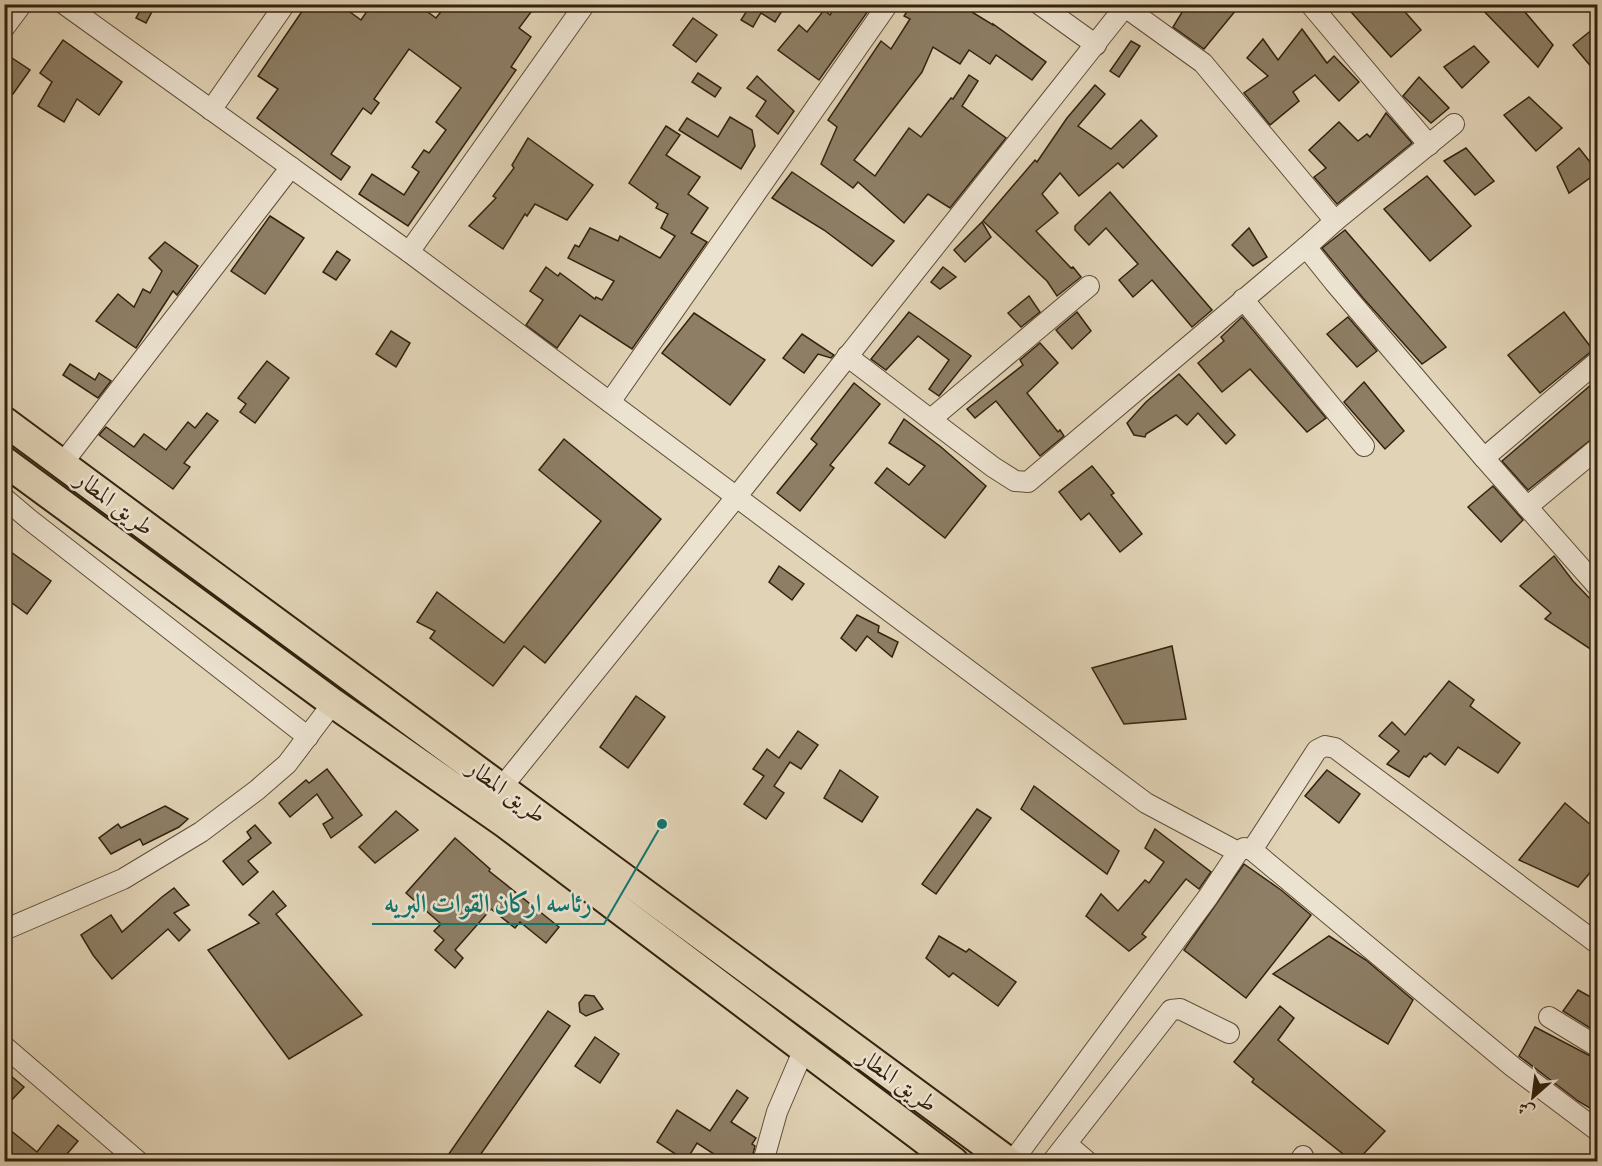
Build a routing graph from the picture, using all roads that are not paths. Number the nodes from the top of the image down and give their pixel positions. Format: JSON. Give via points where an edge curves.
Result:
{"nodes":[{"id":1,"x":22,"y":4,"type":"edge"},
{"id":2,"x":64,"y":4,"type":"edge"},
{"id":3,"x":285,"y":4,"type":"edge"},
{"id":4,"x":585,"y":4,"type":"edge"},
{"id":5,"x":888,"y":4,"type":"edge"},
{"id":6,"x":1039,"y":4,"type":"edge"},
{"id":7,"x":1310,"y":4,"type":"edge"},
{"id":8,"x":1126,"y":6,"type":"edge"},
{"id":9,"x":4,"y":28,"type":"edge"},
{"id":10,"x":1096,"y":45,"type":"junction"},
{"id":11,"x":211,"y":110,"type":"junction"},
{"id":12,"x":1454,"y":124,"type":"dead end"},
{"id":13,"x":1429,"y":145,"type":"junction"},
{"id":14,"x":291,"y":167,"type":"junction"},
{"id":15,"x":1335,"y":221,"type":"junction"},
{"id":16,"x":1306,"y":248,"type":"junction"},
{"id":17,"x":410,"y":252,"type":"junction"},
{"id":18,"x":1089,"y":286,"type":"dead end"},
{"id":19,"x":1243,"y":299,"type":"junction"},
{"id":20,"x":847,"y":356,"type":"junction"},
{"id":21,"x":1598,"y":360,"type":"edge"},
{"id":22,"x":610,"y":402,"type":"junction"},
{"id":23,"x":931,"y":419,"type":"junction"},
{"id":24,"x":4,"y":421,"type":"edge"},
{"id":25,"x":1364,"y":446,"type":"dead end"},
{"id":26,"x":1598,"y":448,"type":"edge"},
{"id":27,"x":1484,"y":458,"type":"junction"},
{"id":28,"x":4,"y":461,"type":"edge"},
{"id":29,"x":62,"y":464,"type":"junction"},
{"id":30,"x":737,"y":496,"type":"junction"},
{"id":31,"x":4,"y":498,"type":"edge"},
{"id":32,"x":1527,"y":507,"type":"junction"},
{"id":33,"x":1598,"y":587,"type":"edge"},
{"id":34,"x":333,"y":703,"type":"junction"},
{"id":35,"x":308,"y":737,"type":"junction"},
{"id":36,"x":502,"y":787,"type":"junction"},
{"id":37,"x":1245,"y":851,"type":"junction"},
{"id":38,"x":4,"y":930,"type":"edge"},
{"id":39,"x":1598,"y":944,"type":"edge"},
{"id":40,"x":1549,"y":1017,"type":"dead end"},
{"id":41,"x":1229,"y":1033,"type":"dead end"},
{"id":42,"x":4,"y":1046,"type":"edge"},
{"id":43,"x":1598,"y":1047,"type":"edge"},
{"id":44,"x":804,"y":1048,"type":"junction"},
{"id":45,"x":1598,"y":1131,"type":"edge"},
{"id":46,"x":1067,"y":1144,"type":"junction"},
{"id":47,"x":140,"y":1161,"type":"edge"},
{"id":48,"x":763,"y":1161,"type":"edge"},
{"id":49,"x":954,"y":1161,"type":"edge"},
{"id":50,"x":1010,"y":1161,"type":"edge"},
{"id":51,"x":1052,"y":1161,"type":"edge"},
{"id":52,"x":1088,"y":1161,"type":"edge"}],
"edges":[{"from":1,"to":9,"type":"street"},
{"from":2,"to":11,"type":"street"},
{"from":3,"to":11,"type":"street"},
{"from":4,"to":17,"type":"street"},
{"from":5,"to":22,"type":"street"},
{"from":6,"to":10,"type":"street"},
{"from":7,"to":13,"type":"street"},
{"from":8,"to":10,"type":"street"},
{"from":8,"to":15,"type":"street","via":[[1209,69]]},
{"from":10,"to":20,"type":"street"},
{"from":11,"to":14,"type":"street"},
{"from":12,"to":13,"type":"street"},
{"from":13,"to":15,"type":"street"},
{"from":14,"to":17,"type":"street"},
{"from":14,"to":29,"type":"street"},
{"from":15,"to":16,"type":"street"},
{"from":16,"to":19,"type":"street"},
{"from":16,"to":27,"type":"street"},
{"from":17,"to":22,"type":"street"},
{"from":18,"to":23,"type":"street"},
{"from":19,"to":23,"type":"street","via":[[1028,482],[1015,481],[993,467]]},
{"from":19,"to":25,"type":"street"},
{"from":20,"to":23,"type":"street"},
{"from":20,"to":30,"type":"street"},
{"from":21,"to":27,"type":"street"},
{"from":22,"to":30,"type":"street"},
{"from":24,"to":29,"type":"highway","name":"طريق المطار"},
{"from":26,"to":32,"type":"street"},
{"from":27,"to":32,"type":"street"},
{"from":28,"to":34,"type":"highway","name":"طريق المطار"},
{"from":29,"to":36,"type":"highway","name":"طريق المطار"},
{"from":30,"to":36,"type":"street"},
{"from":30,"to":37,"type":"street","via":[[1146,803]]},
{"from":31,"to":35,"type":"street"},
{"from":32,"to":33,"type":"street"},
{"from":34,"to":35,"type":"street"},
{"from":34,"to":44,"type":"highway","name":"طريق المطار","via":[[506,824]]},
{"from":35,"to":38,"type":"street","via":[[287,764],[257,790],[161,858],[123,879]]},
{"from":36,"to":50,"type":"highway","name":"طريق المطار"},
{"from":37,"to":39,"type":"street","via":[[1317,750],[1325,746],[1335,748]]},
{"from":37,"to":45,"type":"street"},
{"from":37,"to":50,"type":"street"},
{"from":40,"to":43,"type":"street"},
{"from":41,"to":46,"type":"street","via":[[1180,1010],[1171,1010]]},
{"from":42,"to":47,"type":"street"},
{"from":44,"to":48,"type":"street","via":[[777,1112]]},
{"from":44,"to":49,"type":"highway","name":"طريق المطار"},
{"from":46,"to":51,"type":"street"},
{"from":46,"to":52,"type":"street"}]}
